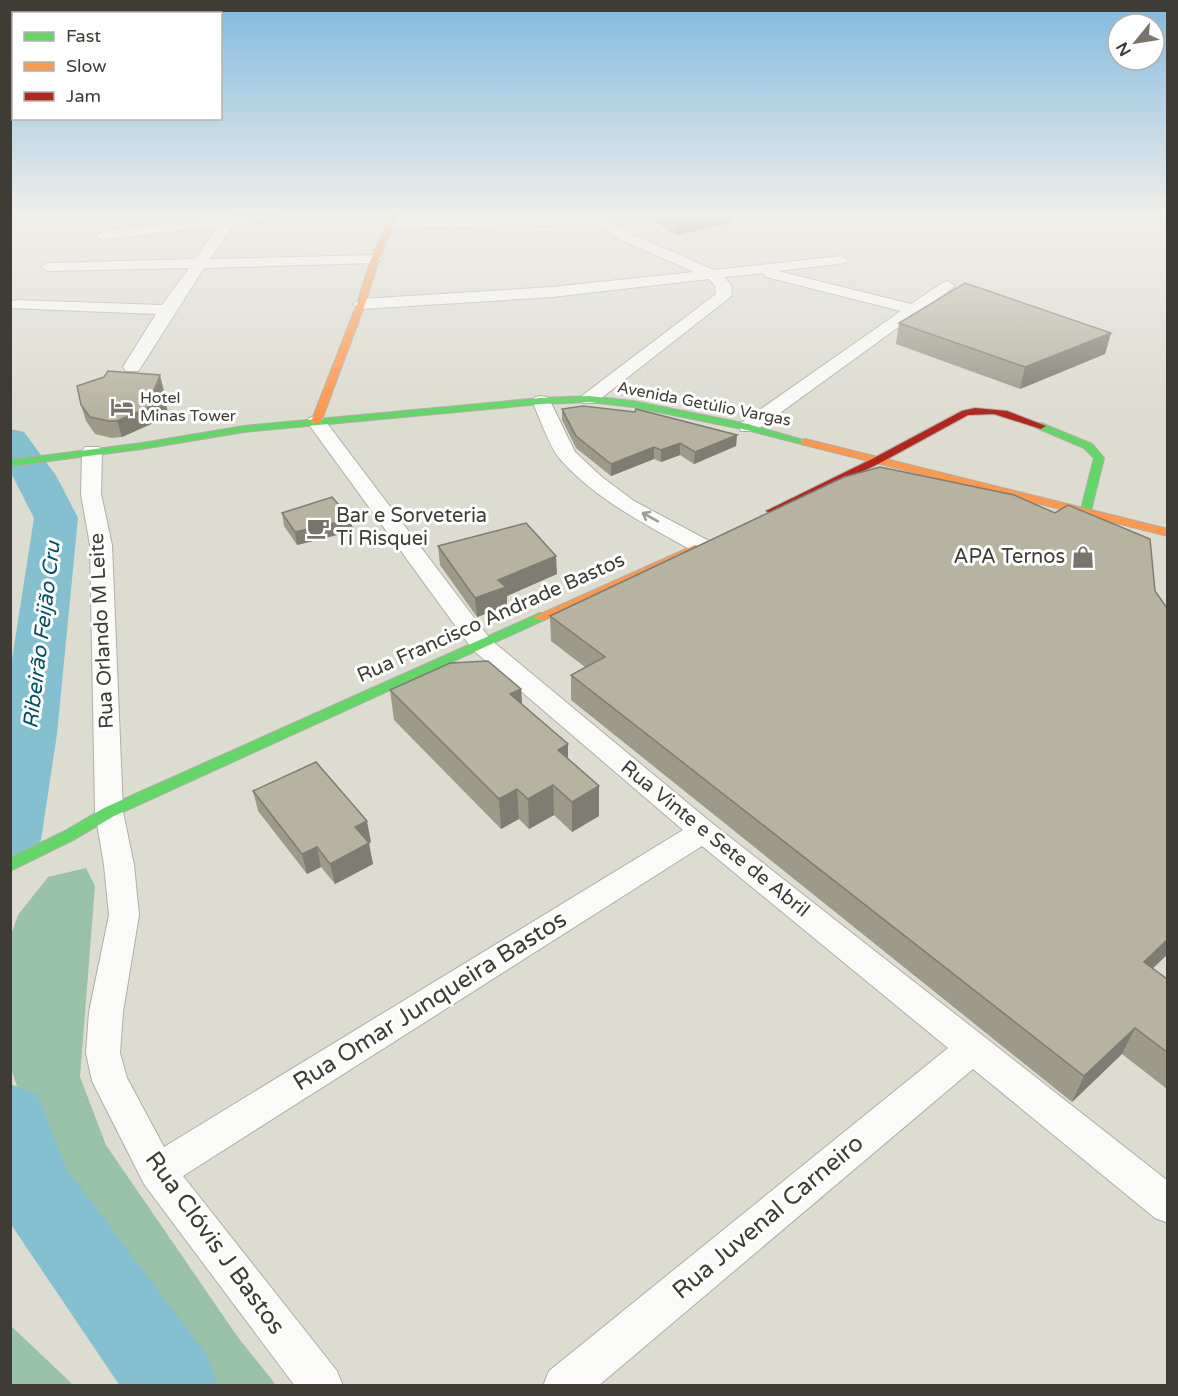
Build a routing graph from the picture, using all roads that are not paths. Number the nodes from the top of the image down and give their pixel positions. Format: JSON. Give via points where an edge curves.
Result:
{"nodes":[{"id":1,"x":188,"y":281,"type":"edge"},
{"id":2,"x":368,"y":281,"type":"edge"},
{"id":3,"x":645,"y":281,"type":"edge"},
{"id":4,"x":719,"y":281,"type":"edge"},
{"id":5,"x":799,"y":281,"type":"edge"},
{"id":6,"x":947,"y":286,"type":"dead end"},
{"id":7,"x":361,"y":304,"type":"junction"},
{"id":8,"x":16,"y":305,"type":"dead end"},
{"id":9,"x":910,"y":309,"type":"junction"},
{"id":10,"x":167,"y":310,"type":"junction"},
{"id":11,"x":132,"y":367,"type":"dead end"},
{"id":12,"x":589,"y":399,"type":"junction"},
{"id":13,"x":541,"y":401,"type":"junction"},
{"id":14,"x":316,"y":422,"type":"junction"},
{"id":15,"x":748,"y":427,"type":"junction"},
{"id":16,"x":81,"y":452,"type":"junction"},
{"id":17,"x":876,"y":461,"type":"junction"},
{"id":18,"x":10,"y":463,"type":"edge"},
{"id":19,"x":1086,"y":513,"type":"junction"},
{"id":20,"x":762,"y":516,"type":"edge"},
{"id":21,"x":1167,"y":533,"type":"edge"},
{"id":22,"x":706,"y":543,"type":"joint"},
{"id":23,"x":482,"y":645,"type":"junction"},
{"id":24,"x":110,"y":812,"type":"junction"},
{"id":25,"x":703,"y":831,"type":"junction"},
{"id":26,"x":10,"y":865,"type":"edge"},
{"id":27,"x":973,"y":1048,"type":"junction"},
{"id":28,"x":157,"y":1172,"type":"junction"},
{"id":29,"x":1167,"y":1205,"type":"edge"},
{"id":30,"x":322,"y":1386,"type":"edge"},
{"id":31,"x":564,"y":1386,"type":"edge"}],
"edges":[{"from":1,"to":10,"type":"street"},
{"from":2,"to":7,"type":"main road"},
{"from":3,"to":7,"type":"street","via":[[496,297]]},
{"from":4,"to":12,"type":"street","via":[[724,295],[718,302]]},
{"from":5,"to":9,"type":"street"},
{"from":6,"to":9,"type":"street"},
{"from":7,"to":14,"type":"main road"},
{"from":8,"to":10,"type":"street"},
{"from":9,"to":15,"type":"street"},
{"from":10,"to":11,"type":"street"},
{"from":12,"to":13,"type":"main road","name":"Avenida Getúlio Vargas"},
{"from":12,"to":15,"type":"main road","name":"Avenida Getúlio Vargas"},
{"from":13,"to":14,"type":"main road","name":"Avenida Getúlio Vargas"},
{"from":22,"to":13,"type":"street","one_way":true,"via":[[627,505],[595,481],[567,455]]},
{"from":14,"to":16,"type":"main road","name":"Avenida Getúlio Vargas"},
{"from":14,"to":23,"type":"street","name":"Rua Vinte e Sete de Abril"},
{"from":15,"to":17,"type":"main road","name":"Avenida Getúlio Vargas"},
{"from":16,"to":18,"type":"main road","name":"Avenida Getúlio Vargas"},
{"from":16,"to":24,"type":"street","name":"Rua Orlando M Leite","via":[[101,545]]},
{"from":17,"to":19,"type":"main road","name":"Avenida Getúlio Vargas"},
{"from":17,"to":19,"type":"main road","via":[[965,413],[1004,411],[1071,437],[1095,452],[1099,458]]},
{"from":17,"to":20,"type":"main road"},
{"from":19,"to":21,"type":"main road","name":"Avenida Getúlio Vargas"},
{"from":22,"to":23,"type":"main road","name":"Rua Francisco Andrade Bastos"},
{"from":23,"to":24,"type":"main road","name":"Rua Francisco Andrade Bastos"},
{"from":23,"to":25,"type":"street","name":"Rua Vinte e Sete de Abril"},
{"from":24,"to":26,"type":"main road","name":"Rua Francisco Andrade Bastos"},
{"from":24,"to":28,"type":"street","name":"Rua Clóvis J Bastos","via":[[124,915],[106,1012],[103,1053],[110,1081]]},
{"from":25,"to":27,"type":"street","name":"Rua Vinte e Sete de Abril"},
{"from":25,"to":28,"type":"street","name":"Rua Omar Junqueira Bastos"},
{"from":27,"to":29,"type":"street","name":"Rua Vinte e Sete de Abril"},
{"from":27,"to":31,"type":"street","name":"Rua Juvenal Carneiro"},
{"from":28,"to":30,"type":"street","name":"Rua Clóvis J Bastos"}]}
